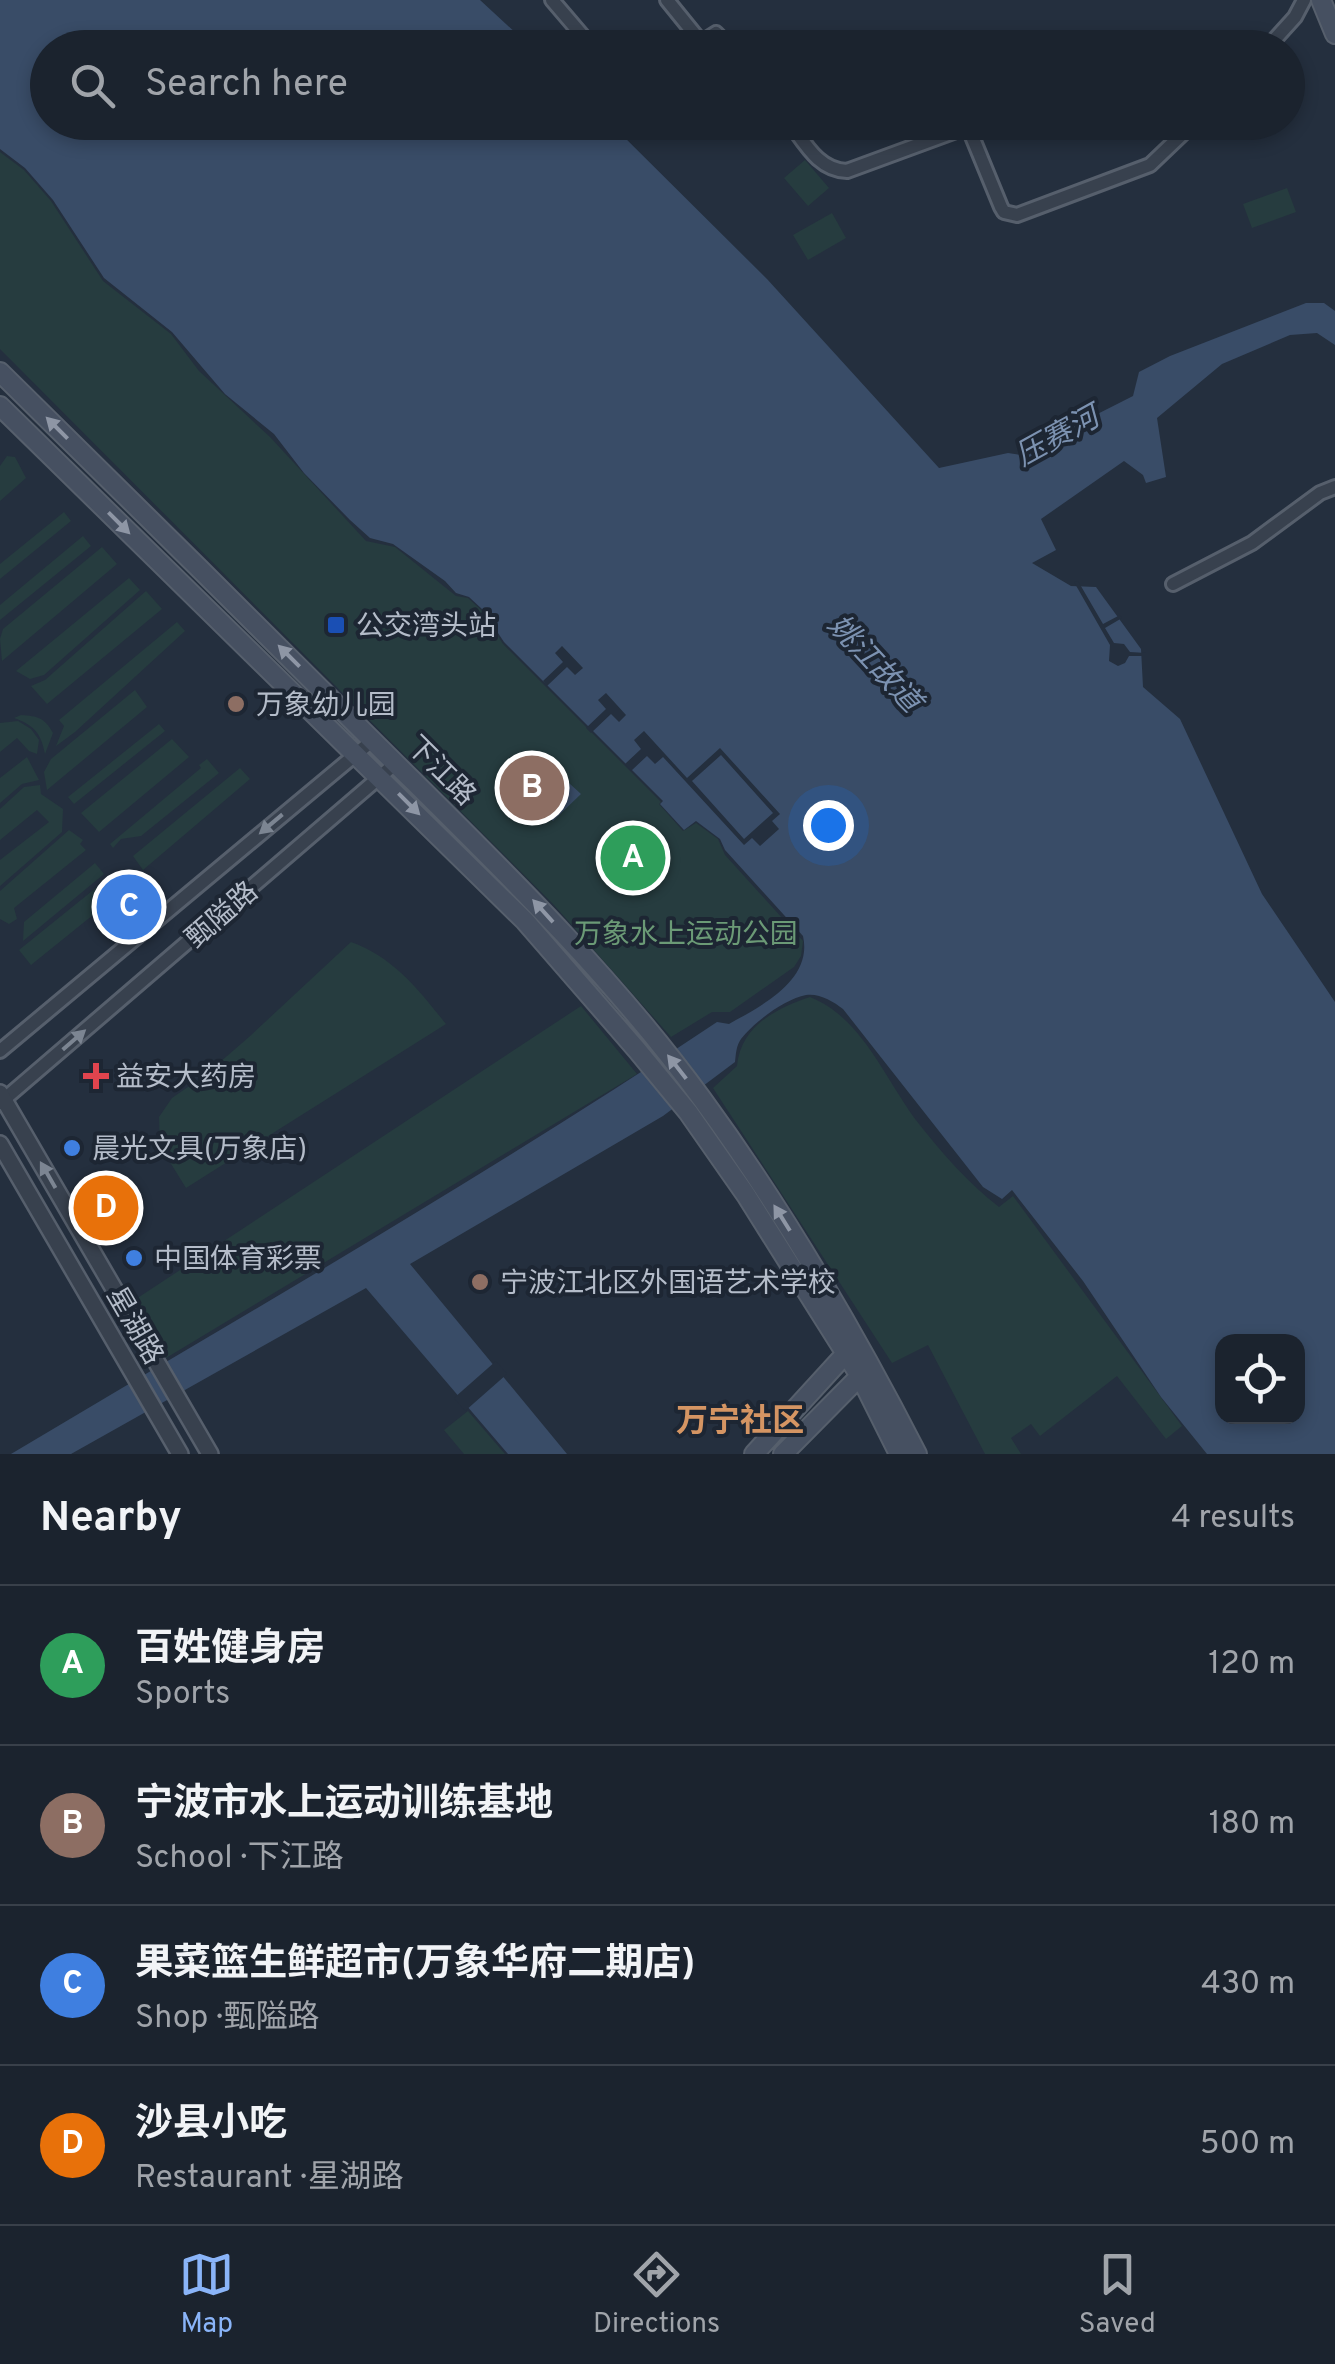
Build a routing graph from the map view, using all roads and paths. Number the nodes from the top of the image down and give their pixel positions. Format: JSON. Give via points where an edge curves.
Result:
{"nodes":[{"id":1,"x":552,"y":0,"type":"edge"},
{"id":2,"x":667,"y":0,"type":"edge"},
{"id":3,"x":1304,"y":0,"type":"edge"},
{"id":4,"x":1321,"y":0,"type":"edge"},
{"id":5,"x":578,"y":30,"type":"edge"},
{"id":6,"x":687,"y":30,"type":"edge"},
{"id":7,"x":1284,"y":30,"type":"edge"},
{"id":8,"x":1335,"y":34,"type":"edge"},
{"id":9,"x":803,"y":140,"type":"edge"},
{"id":10,"x":930,"y":140,"type":"edge"},
{"id":11,"x":972,"y":140,"type":"edge"},
{"id":12,"x":1176,"y":140,"type":"edge"},
{"id":13,"x":0,"y":372,"type":"edge"},
{"id":14,"x":0,"y":406,"type":"edge"},
{"id":15,"x":1335,"y":488,"type":"edge"},
{"id":16,"x":1172,"y":584,"type":"dead end"},
{"id":17,"x":373,"y":740,"type":"junction"},
{"id":18,"x":356,"y":754,"type":"junction"},
{"id":19,"x":396,"y":763,"type":"junction"},
{"id":20,"x":380,"y":776,"type":"junction"},
{"id":21,"x":0,"y":1050,"type":"edge"},
{"id":22,"x":1,"y":1099,"type":"edge"},
{"id":23,"x":29,"y":1142,"type":"junction"},
{"id":24,"x":4,"y":1150,"type":"edge"},
{"id":25,"x":852,"y":1347,"type":"junction"},
{"id":26,"x":866,"y":1370,"type":"junction"},
{"id":27,"x":899,"y":1435,"type":"junction"},
{"id":28,"x":180,"y":1454,"type":"edge"},
{"id":29,"x":210,"y":1454,"type":"edge"},
{"id":30,"x":754,"y":1454,"type":"edge"},
{"id":31,"x":783,"y":1454,"type":"edge"},
{"id":32,"x":899,"y":1454,"type":"edge"},
{"id":33,"x":917,"y":1454,"type":"edge"}],
"edges":[{"from":1,"to":5,"type":"street"},
{"from":2,"to":6,"type":"street"},
{"from":3,"to":7,"type":"street"},
{"from":4,"to":8,"type":"main road"},
{"from":9,"to":10,"type":"street","via":[[820,162],[847,170]]},
{"from":11,"to":12,"type":"street","via":[[1001,207],[1017,216],[1150,165]]},
{"from":17,"to":13,"type":"main road","name":"下江路","one_way":true},
{"from":14,"to":18,"type":"main road","name":"下江路","one_way":true},
{"from":15,"to":16,"type":"street","via":[[1252,543]]},
{"from":17,"to":18,"type":"street","name":"甄隘路"},
{"from":17,"to":19,"type":"main road","name":"下江路"},
{"from":18,"to":20,"type":"main road","name":"下江路"},
{"from":18,"to":21,"type":"street","name":"甄隘路","one_way":true},
{"from":19,"to":20,"type":"street","name":"甄隘路"},
{"from":25,"to":19,"type":"main road","name":"下江路","one_way":true,"via":[[762,1186],[701,1098],[534,902]]},
{"from":22,"to":20,"type":"street","name":"甄隘路","one_way":true},
{"from":20,"to":25,"type":"main road","name":"下江路","one_way":true,"via":[[525,921],[637,1050]]},
{"from":22,"to":23,"type":"street","name":"星湖路"},
{"from":23,"to":24,"type":"street"},
{"from":29,"to":23,"type":"street","name":"星湖路","one_way":true},
{"from":24,"to":28,"type":"street","name":"星湖路"},
{"from":25,"to":26,"type":"main road","name":"下江路"},
{"from":25,"to":30,"type":"main road"},
{"from":26,"to":27,"type":"main road","name":"下江路"},
{"from":26,"to":31,"type":"main road"},
{"from":27,"to":32,"type":"main road","name":"下江路"},
{"from":27,"to":33,"type":"main road","name":"下江路"}]}
